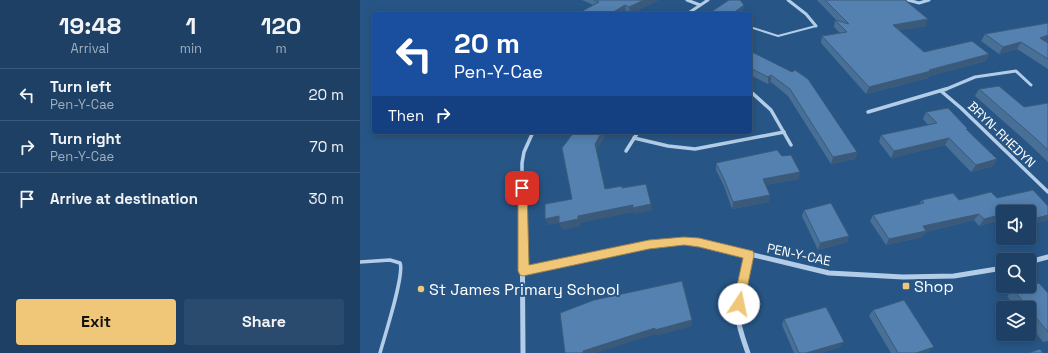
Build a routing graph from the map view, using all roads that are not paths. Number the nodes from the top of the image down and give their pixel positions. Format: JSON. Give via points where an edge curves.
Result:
{"nodes":[{"id":1,"x":687,"y":0,"type":"edge"},
{"id":2,"x":708,"y":0,"type":"edge"},
{"id":3,"x":788,"y":0,"type":"edge"},
{"id":4,"x":908,"y":0,"type":"edge"},
{"id":5,"x":930,"y":0,"type":"edge"},
{"id":6,"x":700,"y":5,"type":"junction"},
{"id":7,"x":690,"y":12,"type":"edge"},
{"id":8,"x":816,"y":26,"type":"joint"},
{"id":9,"x":752,"y":28,"type":"edge"},
{"id":10,"x":1031,"y":85,"type":"dead end"},
{"id":11,"x":941,"y":91,"type":"junction"},
{"id":12,"x":752,"y":93,"type":"edge"},
{"id":13,"x":868,"y":112,"type":"dead end"},
{"id":14,"x":784,"y":132,"type":"junction"},
{"id":15,"x":532,"y":134,"type":"edge"},
{"id":16,"x":637,"y":134,"type":"edge"},
{"id":17,"x":634,"y":138,"type":"junction"},
{"id":18,"x":791,"y":145,"type":"dead end"},
{"id":19,"x":626,"y":151,"type":"dead end"},
{"id":20,"x":1048,"y":192,"type":"edge"},
{"id":21,"x":749,"y":255,"type":"junction"},
{"id":22,"x":1048,"y":257,"type":"edge"},
{"id":23,"x":1036,"y":260,"type":"edge"},
{"id":24,"x":360,"y":262,"type":"edge"},
{"id":25,"x":996,"y":269,"type":"edge"},
{"id":26,"x":523,"y":271,"type":"junction"},
{"id":27,"x":380,"y":353,"type":"edge"},
{"id":28,"x":524,"y":353,"type":"edge"},
{"id":29,"x":748,"y":353,"type":"edge"}],
"edges":[{"from":1,"to":6,"type":"street"},
{"from":2,"to":6,"type":"street"},
{"from":3,"to":8,"type":"street"},
{"from":4,"to":5,"type":"street","via":[[920,3]]},
{"from":6,"to":7,"type":"street"},
{"from":8,"to":9,"type":"lane","via":[[778,36]]},
{"from":10,"to":11,"type":"street","name":"BRYN-RHEDYN","via":[[1016,71],[975,77]]},
{"from":11,"to":13,"type":"street","name":"BRYN-RHEDYN"},
{"from":11,"to":20,"type":"street","name":"BRYN-RHEDYN"},
{"from":12,"to":14,"type":"street","via":[[771,110]]},
{"from":14,"to":17,"type":"street","via":[[694,149]]},
{"from":14,"to":18,"type":"street"},
{"from":15,"to":26,"type":"street","via":[[522,164]]},
{"from":16,"to":17,"type":"street"},
{"from":17,"to":19,"type":"street"},
{"from":21,"to":25,"type":"street","name":"PEN-Y-CAE","via":[[829,273],[903,277],[954,276]]},
{"from":21,"to":26,"type":"street","name":"PEN-Y-CAE","via":[[699,242],[668,242]]},
{"from":21,"to":29,"type":"street","via":[[738,315]]},
{"from":22,"to":23,"type":"street"},
{"from":24,"to":27,"type":"lane","via":[[390,260],[400,262],[402,267]]},
{"from":26,"to":28,"type":"street"}]}
